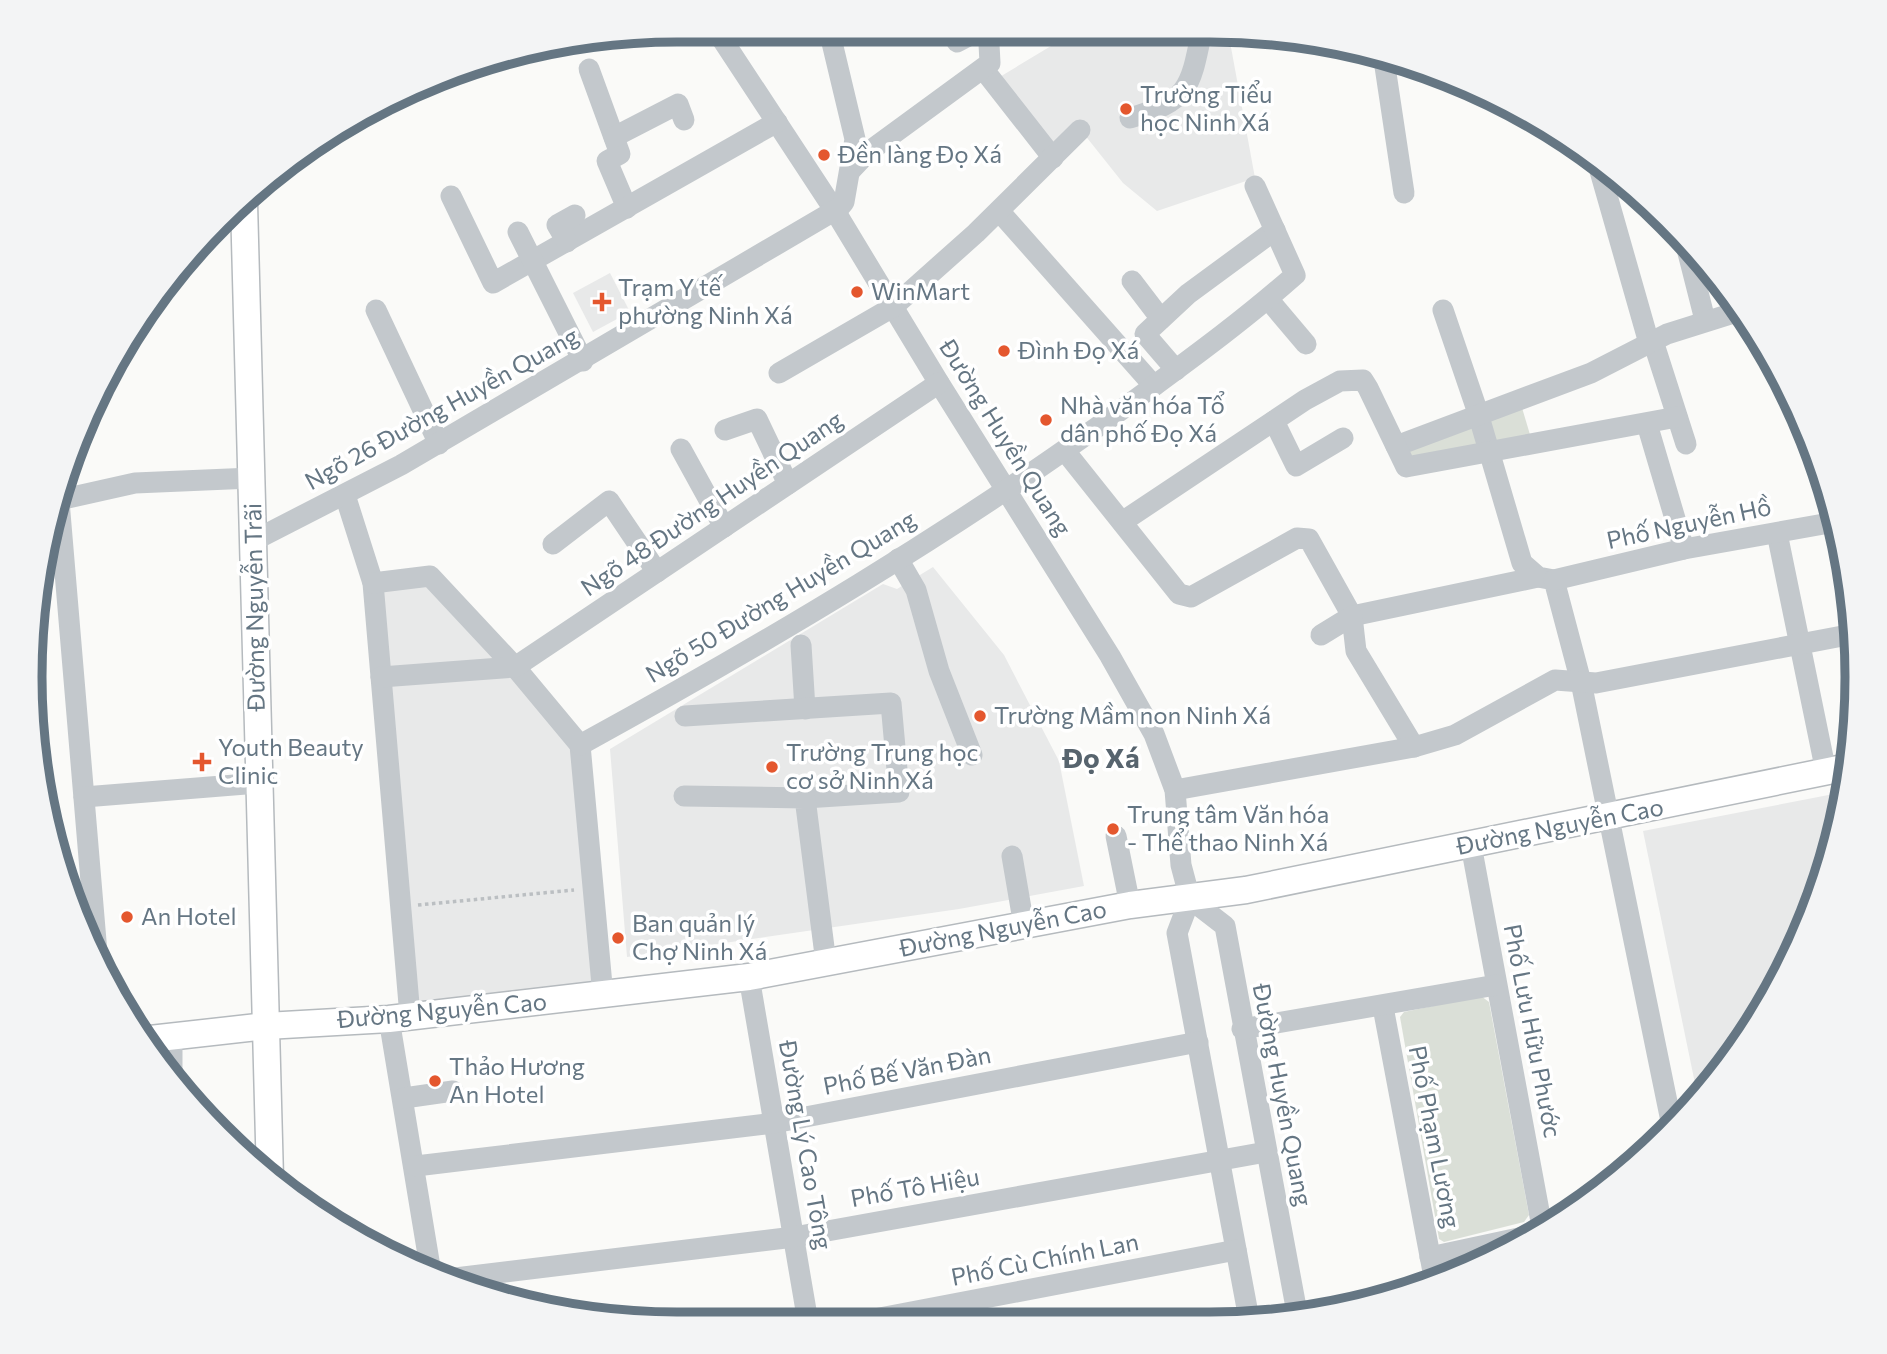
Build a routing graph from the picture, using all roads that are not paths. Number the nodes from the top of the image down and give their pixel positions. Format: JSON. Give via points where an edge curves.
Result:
{"nodes":[{"id":1,"x":724,"y":42,"type":"edge"},
{"id":2,"x":832,"y":42,"type":"edge"},
{"id":3,"x":986,"y":42,"type":"edge"},
{"id":4,"x":1199,"y":42,"type":"edge"},
{"id":5,"x":987,"y":66,"type":"junction"},
{"id":6,"x":1385,"y":67,"type":"edge"},
{"id":7,"x":589,"y":69,"type":"dead end"},
{"id":8,"x":1130,"y":117,"type":"dead end"},
{"id":9,"x":684,"y":120,"type":"dead end"},
{"id":10,"x":777,"y":122,"type":"junction"},
{"id":11,"x":1080,"y":131,"type":"dead end"},
{"id":12,"x":614,"y":137,"type":"junction"},
{"id":13,"x":1053,"y":158,"type":"junction"},
{"id":14,"x":850,"y":171,"type":"junction"},
{"id":15,"x":1602,"y":177,"type":"edge"},
{"id":16,"x":1255,"y":186,"type":"dead end"},
{"id":17,"x":1404,"y":193,"type":"dead end"},
{"id":18,"x":451,"y":196,"type":"dead end"},
{"id":19,"x":627,"y":208,"type":"junction"},
{"id":20,"x":835,"y":211,"type":"junction"},
{"id":21,"x":999,"y":211,"type":"junction"},
{"id":22,"x":244,"y":213,"type":"edge"},
{"id":23,"x":575,"y":215,"type":"dead end"},
{"id":24,"x":1275,"y":230,"type":"junction"},
{"id":25,"x":518,"y":232,"type":"dead end"},
{"id":26,"x":567,"y":242,"type":"junction"},
{"id":27,"x":533,"y":261,"type":"junction"},
{"id":28,"x":1693,"y":265,"type":"edge"},
{"id":29,"x":1132,"y":281,"type":"dead end"},
{"id":30,"x":1268,"y":299,"type":"junction"},
{"id":31,"x":893,"y":307,"type":"junction"},
{"id":32,"x":376,"y":310,"type":"dead end"},
{"id":33,"x":1443,"y":310,"type":"dead end"},
{"id":34,"x":1731,"y":313,"type":"edge"},
{"id":35,"x":1161,"y":319,"type":"junction"},
{"id":36,"x":1705,"y":320,"type":"junction"},
{"id":37,"x":1651,"y":342,"type":"junction"},
{"id":38,"x":1306,"y":344,"type":"dead end"},
{"id":39,"x":583,"y":361,"type":"junction"},
{"id":40,"x":1176,"y":370,"type":"junction"},
{"id":41,"x":779,"y":373,"type":"dead end"},
{"id":42,"x":939,"y":383,"type":"junction"},
{"id":43,"x":1154,"y":386,"type":"junction"},
{"id":44,"x":1478,"y":414,"type":"junction"},
{"id":45,"x":1677,"y":417,"type":"junction"},
{"id":46,"x":1274,"y":421,"type":"junction"},
{"id":47,"x":1647,"y":424,"type":"junction"},
{"id":48,"x":725,"y":430,"type":"dead end"},
{"id":49,"x":1343,"y":438,"type":"dead end"},
{"id":50,"x":439,"y":444,"type":"junction"},
{"id":51,"x":1686,"y":444,"type":"dead end"},
{"id":52,"x":1396,"y":446,"type":"junction"},
{"id":53,"x":681,"y":449,"type":"dead end"},
{"id":54,"x":1489,"y":450,"type":"junction"},
{"id":55,"x":1065,"y":451,"type":"junction"},
{"id":56,"x":252,"y":478,"type":"junction"},
{"id":57,"x":788,"y":484,"type":"junction"},
{"id":58,"x":1007,"y":491,"type":"junction"},
{"id":59,"x":345,"y":495,"type":"junction"},
{"id":60,"x":68,"y":499,"type":"edge"},
{"id":61,"x":1122,"y":522,"type":"junction"},
{"id":62,"x":1826,"y":524,"type":"edge"},
{"id":63,"x":61,"y":525,"type":"edge"},
{"id":64,"x":724,"y":527,"type":"junction"},
{"id":65,"x":1777,"y":533,"type":"junction"},
{"id":66,"x":253,"y":541,"type":"junction"},
{"id":67,"x":553,"y":544,"type":"dead end"},
{"id":68,"x":1684,"y":549,"type":"junction"},
{"id":69,"x":898,"y":559,"type":"junction"},
{"id":70,"x":657,"y":572,"type":"junction"},
{"id":71,"x":1546,"y":579,"type":"junction"},
{"id":72,"x":373,"y":583,"type":"junction"},
{"id":73,"x":1352,"y":616,"type":"junction"},
{"id":74,"x":1321,"y":635,"type":"dead end"},
{"id":75,"x":1844,"y":637,"type":"edge"},
{"id":76,"x":1800,"y":644,"type":"junction"},
{"id":77,"x":801,"y":645,"type":"dead end"},
{"id":78,"x":515,"y":667,"type":"junction"},
{"id":79,"x":381,"y":677,"type":"junction"},
{"id":80,"x":1581,"y":682,"type":"junction"},
{"id":81,"x":806,"y":709,"type":"junction"},
{"id":82,"x":685,"y":716,"type":"dead end"},
{"id":83,"x":580,"y":745,"type":"junction"},
{"id":84,"x":1415,"y":747,"type":"junction"},
{"id":85,"x":972,"y":755,"type":"dead end"},
{"id":86,"x":1837,"y":770,"type":"edge"},
{"id":87,"x":259,"y":782,"type":"junction"},
{"id":88,"x":1175,"y":790,"type":"junction"},
{"id":89,"x":684,"y":796,"type":"dead end"},
{"id":90,"x":84,"y":797,"type":"junction"},
{"id":91,"x":805,"y":798,"type":"junction"},
{"id":92,"x":1610,"y":818,"type":"junction"},
{"id":93,"x":1116,"y":836,"type":"dead end"},
{"id":94,"x":1471,"y":845,"type":"junction"},
{"id":95,"x":1013,"y":856,"type":"dead end"},
{"id":96,"x":1190,"y":899,"type":"junction"},
{"id":97,"x":1130,"y":905,"type":"junction"},
{"id":98,"x":1024,"y":926,"type":"junction"},
{"id":99,"x":95,"y":932,"type":"edge"},
{"id":100,"x":826,"y":963,"type":"junction"},
{"id":101,"x":749,"y":977,"type":"junction"},
{"id":102,"x":1496,"y":985,"type":"junction"},
{"id":103,"x":603,"y":996,"type":"junction"},
{"id":104,"x":1383,"y":1007,"type":"junction"},
{"id":105,"x":399,"y":1017,"type":"junction"},
{"id":106,"x":266,"y":1026,"type":"junction"},
{"id":107,"x":1242,"y":1029,"type":"junction"},
{"id":108,"x":161,"y":1037,"type":"edge"},
{"id":109,"x":1198,"y":1042,"type":"junction"},
{"id":110,"x":166,"y":1054,"type":"edge"},
{"id":111,"x":453,"y":1091,"type":"dead end"},
{"id":112,"x":404,"y":1098,"type":"junction"},
{"id":113,"x":1670,"y":1115,"type":"edge"},
{"id":114,"x":774,"y":1123,"type":"junction"},
{"id":115,"x":1266,"y":1152,"type":"junction"},
{"id":116,"x":1220,"y":1159,"type":"junction"},
{"id":117,"x":270,"y":1164,"type":"edge"},
{"id":118,"x":416,"y":1166,"type":"junction"},
{"id":119,"x":1540,"y":1219,"type":"edge"},
{"id":120,"x":794,"y":1237,"type":"junction"},
{"id":121,"x":1236,"y":1250,"type":"junction"},
{"id":122,"x":1483,"y":1250,"type":"edge"},
{"id":123,"x":429,"y":1262,"type":"edge"},
{"id":124,"x":1432,"y":1267,"type":"edge"},
{"id":125,"x":469,"y":1276,"type":"edge"},
{"id":126,"x":1296,"y":1307,"type":"edge"},
{"id":127,"x":1247,"y":1311,"type":"edge"},
{"id":128,"x":806,"y":1312,"type":"edge"},
{"id":129,"x":911,"y":1312,"type":"edge"}],
"edges":[{"from":1,"to":10,"type":"street","name":"Đường Huyền Quang"},
{"from":2,"to":14,"type":"street","via":[[854,134]]},
{"from":3,"to":5,"type":"street","via":[[991,56]]},
{"from":4,"to":8,"type":"street","via":[[1179,98],[1166,107]]},
{"from":5,"to":13,"type":"street"},
{"from":5,"to":14,"type":"street","via":[[867,153]]},
{"from":6,"to":17,"type":"street"},
{"from":7,"to":12,"type":"street"},
{"from":9,"to":12,"type":"street","via":[[678,104]]},
{"from":10,"to":19,"type":"street"},
{"from":10,"to":20,"type":"street","name":"Đường Huyền Quang"},
{"from":11,"to":13,"type":"street"},
{"from":12,"to":19,"type":"street","via":[[620,154],[607,161]]},
{"from":13,"to":21,"type":"street"},
{"from":14,"to":20,"type":"street","via":[[844,202]]},
{"from":15,"to":37,"type":"street"},
{"from":16,"to":24,"type":"street"},
{"from":18,"to":27,"type":"street","via":[[493,283]]},
{"from":19,"to":26,"type":"street"},
{"from":20,"to":31,"type":"street","name":"Đường Huyền Quang"},
{"from":20,"to":39,"type":"street","name":"Ngõ 26 Đường Huyền Quang"},
{"from":21,"to":31,"type":"street"},
{"from":21,"to":43,"type":"street"},
{"from":22,"to":56,"type":"main road","name":"Đường Nguyễn Trãi"},
{"from":23,"to":26,"type":"street","via":[[557,225]]},
{"from":24,"to":30,"type":"street","name":"Ngõ 50 Đường Huyền Quang","via":[[1295,275]]},
{"from":24,"to":35,"type":"street"},
{"from":25,"to":27,"type":"street"},
{"from":26,"to":27,"type":"street"},
{"from":27,"to":39,"type":"street"},
{"from":28,"to":36,"type":"street"},
{"from":29,"to":35,"type":"street"},
{"from":30,"to":38,"type":"street"},
{"from":30,"to":40,"type":"street","name":"Ngõ 50 Đường Huyền Quang"},
{"from":31,"to":41,"type":"street"},
{"from":31,"to":42,"type":"street","name":"Đường Huyền Quang"},
{"from":32,"to":50,"type":"street"},
{"from":33,"to":44,"type":"street"},
{"from":34,"to":36,"type":"street"},
{"from":35,"to":40,"type":"street","via":[[1145,334]]},
{"from":36,"to":37,"type":"street"},
{"from":37,"to":44,"type":"street","via":[[1591,373]]},
{"from":37,"to":45,"type":"street"},
{"from":39,"to":50,"type":"street","name":"Ngõ 26 Đường Huyền Quang"},
{"from":40,"to":43,"type":"street","name":"Ngõ 50 Đường Huyền Quang"},
{"from":42,"to":57,"type":"street","name":"Ngõ 48 Đường Huyền Quang"},
{"from":42,"to":58,"type":"street","name":"Đường Huyền Quang"},
{"from":43,"to":55,"type":"street","name":"Ngõ 50 Đường Huyền Quang"},
{"from":44,"to":52,"type":"street"},
{"from":44,"to":54,"type":"street"},
{"from":45,"to":47,"type":"street"},
{"from":45,"to":51,"type":"street"},
{"from":46,"to":49,"type":"street","via":[[1296,466]]},
{"from":46,"to":52,"type":"street","via":[[1340,381],[1355,378],[1368,388]]},
{"from":46,"to":61,"type":"street"},
{"from":47,"to":54,"type":"street"},
{"from":47,"to":68,"type":"street"},
{"from":48,"to":57,"type":"street","via":[[757,419]]},
{"from":50,"to":59,"type":"street","name":"Ngõ 26 Đường Huyền Quang"},
{"from":52,"to":54,"type":"street","via":[[1406,467]]},
{"from":53,"to":64,"type":"street"},
{"from":54,"to":71,"type":"street","via":[[1522,563]]},
{"from":55,"to":58,"type":"street","name":"Ngõ 50 Đường Huyền Quang"},
{"from":55,"to":61,"type":"street"},
{"from":56,"to":60,"type":"street","via":[[135,483]]},
{"from":56,"to":66,"type":"main road","name":"Đường Nguyễn Trãi"},
{"from":57,"to":64,"type":"street","name":"Ngõ 48 Đường Huyền Quang"},
{"from":58,"to":69,"type":"street","name":"Ngõ 50 Đường Huyền Quang"},
{"from":58,"to":88,"type":"street","name":"Đường Huyền Quang","via":[[1148,723]]},
{"from":59,"to":66,"type":"street","name":"Ngõ 26 Đường Huyền Quang"},
{"from":59,"to":72,"type":"street"},
{"from":61,"to":73,"type":"street","via":[[1180,594],[1191,597],[1297,538],[1310,539]]},
{"from":62,"to":65,"type":"street","name":"Phố Nguyễn Hồ"},
{"from":63,"to":90,"type":"street"},
{"from":64,"to":70,"type":"street","name":"Ngõ 48 Đường Huyền Quang"},
{"from":65,"to":68,"type":"street","name":"Phố Nguyễn Hồ"},
{"from":65,"to":76,"type":"street"},
{"from":66,"to":87,"type":"main road","name":"Đường Nguyễn Trãi"},
{"from":67,"to":70,"type":"street","via":[[609,501]]},
{"from":68,"to":71,"type":"street","name":"Phố Nguyễn Hồ"},
{"from":69,"to":83,"type":"street","name":"Ngõ 50 Đường Huyền Quang"},
{"from":69,"to":85,"type":"street","via":[[916,590],[939,671]]},
{"from":70,"to":78,"type":"street","name":"Ngõ 48 Đường Huyền Quang"},
{"from":71,"to":73,"type":"street","name":"Phố Nguyễn Hồ"},
{"from":71,"to":80,"type":"street"},
{"from":72,"to":78,"type":"street","via":[[430,576]]},
{"from":72,"to":79,"type":"street"},
{"from":73,"to":74,"type":"street","name":"Phố Nguyễn Hồ"},
{"from":73,"to":84,"type":"street","via":[[1356,651]]},
{"from":75,"to":76,"type":"street"},
{"from":76,"to":80,"type":"street","via":[[1596,683]]},
{"from":76,"to":86,"type":"street"},
{"from":77,"to":81,"type":"street"},
{"from":78,"to":79,"type":"street"},
{"from":78,"to":83,"type":"street"},
{"from":79,"to":105,"type":"street","via":[[400,907]]},
{"from":80,"to":84,"type":"street","via":[[1548,683],[1455,735]]},
{"from":80,"to":92,"type":"street"},
{"from":81,"to":82,"type":"street"},
{"from":81,"to":91,"type":"street","via":[[891,703],[899,792]]},
{"from":83,"to":103,"type":"street"},
{"from":84,"to":88,"type":"street"},
{"from":86,"to":92,"type":"main road","name":"Đường Nguyễn Cao"},
{"from":87,"to":90,"type":"street"},
{"from":87,"to":106,"type":"main road","name":"Đường Nguyễn Trãi"},
{"from":88,"to":96,"type":"street","name":"Đường Huyền Quang","via":[[1181,865]]},
{"from":89,"to":91,"type":"street"},
{"from":90,"to":99,"type":"street"},
{"from":91,"to":100,"type":"street"},
{"from":92,"to":94,"type":"main road","name":"Đường Nguyễn Cao"},
{"from":92,"to":113,"type":"street"},
{"from":93,"to":97,"type":"street"},
{"from":94,"to":96,"type":"main road","name":"Đường Nguyễn Cao"},
{"from":94,"to":102,"type":"street","name":"Phố Lưu Hữu Phước"},
{"from":95,"to":98,"type":"street"},
{"from":96,"to":97,"type":"main road","name":"Đường Nguyễn Cao"},
{"from":96,"to":107,"type":"street","name":"Đường Huyền Quang","via":[[1225,926]]},
{"from":96,"to":109,"type":"street","via":[[1177,933]]},
{"from":97,"to":98,"type":"main road","name":"Đường Nguyễn Cao"},
{"from":98,"to":100,"type":"main road","name":"Đường Nguyễn Cao"},
{"from":100,"to":101,"type":"main road","name":"Đường Nguyễn Cao"},
{"from":101,"to":103,"type":"main road","name":"Đường Nguyễn Cao"},
{"from":101,"to":114,"type":"street","name":"Đường Lý Cao Tông"},
{"from":102,"to":104,"type":"street"},
{"from":102,"to":119,"type":"street","name":"Phố Lưu Hữu Phước"},
{"from":103,"to":105,"type":"main road","name":"Đường Nguyễn Cao"},
{"from":104,"to":107,"type":"street"},
{"from":104,"to":124,"type":"street","name":"Phố Phạm Lương"},
{"from":105,"to":106,"type":"main road","name":"Đường Nguyễn Cao"},
{"from":105,"to":112,"type":"street"},
{"from":106,"to":108,"type":"main road","name":"Đường Nguyễn Cao"},
{"from":106,"to":117,"type":"main road","name":"Đường Nguyễn Trãi"},
{"from":107,"to":115,"type":"street","name":"Đường Huyền Quang"},
{"from":108,"to":110,"type":"street"},
{"from":109,"to":114,"type":"street","name":"Phố Bế Văn Đàn"},
{"from":109,"to":116,"type":"street"},
{"from":111,"to":112,"type":"street"},
{"from":112,"to":118,"type":"street"},
{"from":114,"to":118,"type":"street","name":"Phố Bế Văn Đàn"},
{"from":114,"to":120,"type":"street","name":"Đường Lý Cao Tông"},
{"from":115,"to":116,"type":"street","name":"Phố Tô Hiệu"},
{"from":115,"to":126,"type":"street","name":"Đường Huyền Quang"},
{"from":116,"to":120,"type":"street","name":"Phố Tô Hiệu"},
{"from":116,"to":121,"type":"street"},
{"from":118,"to":123,"type":"street"},
{"from":120,"to":125,"type":"street","name":"Phố Tô Hiệu"},
{"from":120,"to":128,"type":"street","name":"Đường Lý Cao Tông"},
{"from":121,"to":127,"type":"street"},
{"from":121,"to":129,"type":"street","name":"Phố Cù Chính Lan"},
{"from":122,"to":124,"type":"street"}]}
